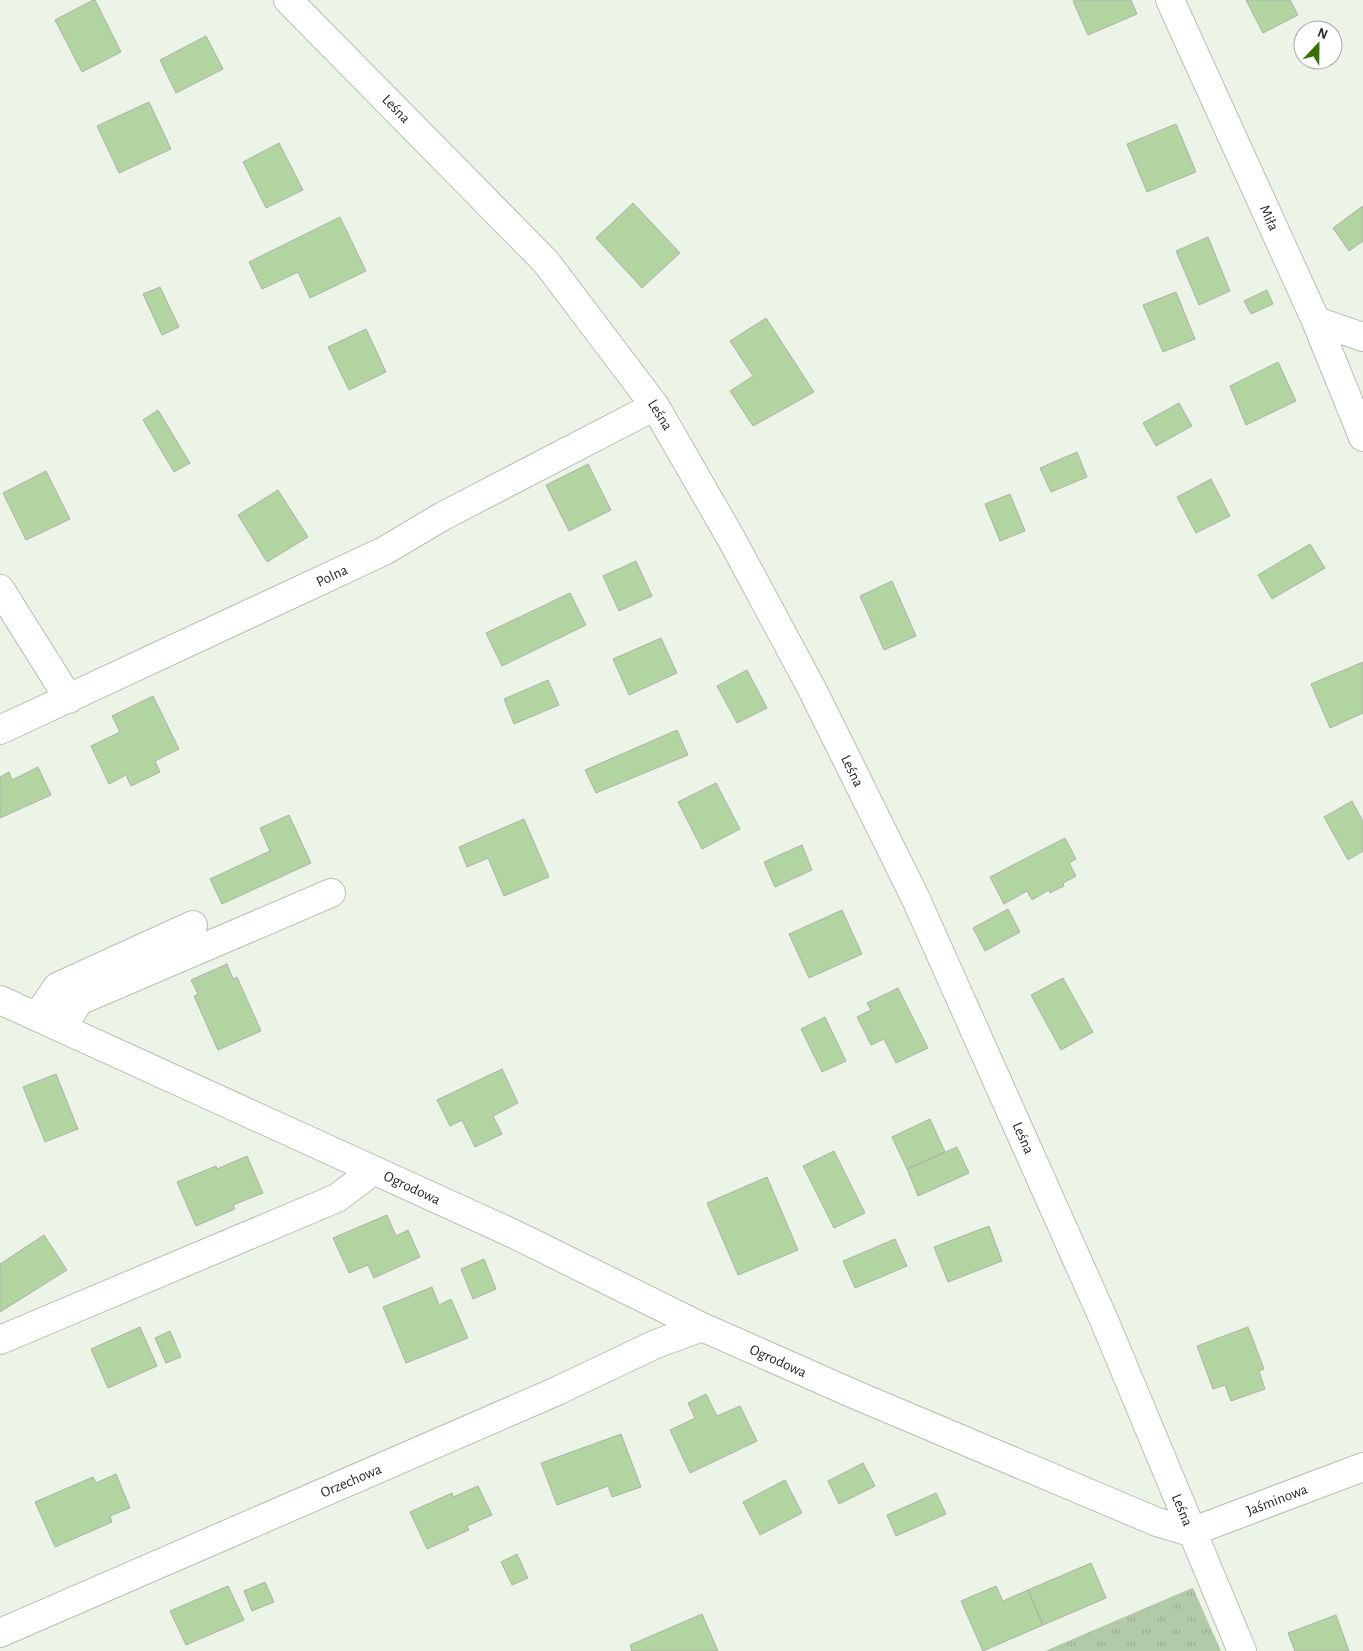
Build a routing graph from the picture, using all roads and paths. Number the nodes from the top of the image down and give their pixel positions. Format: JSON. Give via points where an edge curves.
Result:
{"nodes":[{"id":1,"x":288,"y":0,"type":"edge"},
{"id":2,"x":1170,"y":0,"type":"edge"},
{"id":3,"x":1316,"y":321,"type":"junction"},
{"id":4,"x":1363,"y":337,"type":"edge"},
{"id":5,"x":655,"y":406,"type":"junction"},
{"id":6,"x":1363,"y":437,"type":"edge"},
{"id":7,"x":0,"y":589,"type":"edge"},
{"id":8,"x":69,"y":699,"type":"junction"},
{"id":9,"x":0,"y":730,"type":"edge"},
{"id":10,"x":331,"y":893,"type":"dead end"},
{"id":11,"x":193,"y":925,"type":"dead end"},
{"id":12,"x":0,"y":1000,"type":"edge"},
{"id":13,"x":37,"y":1017,"type":"junction"},
{"id":14,"x":62,"y":1028,"type":"junction"},
{"id":15,"x":374,"y":1170,"type":"junction"},
{"id":16,"x":702,"y":1327,"type":"junction"},
{"id":17,"x":0,"y":1340,"type":"edge"},
{"id":18,"x":1363,"y":1467,"type":"edge"},
{"id":19,"x":1191,"y":1532,"type":"junction"},
{"id":20,"x":0,"y":1633,"type":"edge"},
{"id":21,"x":1242,"y":1651,"type":"edge"}],
"edges":[{"from":1,"to":5,"type":"street","name":"Leśna","via":[[546,262]]},
{"from":2,"to":3,"type":"street","name":"Miła"},
{"from":3,"to":4,"type":"street"},
{"from":3,"to":6,"type":"street","name":"Miła"},
{"from":5,"to":8,"type":"street","name":"Polna","via":[[443,516],[384,551]]},
{"from":5,"to":19,"type":"street","name":"Leśna","via":[[812,689],[915,897],[1104,1320]]},
{"from":7,"to":8,"type":"street"},
{"from":8,"to":9,"type":"street","name":"Polna"},
{"from":10,"to":14,"type":"street","via":[[79,1001]]},
{"from":11,"to":13,"type":"street","via":[[57,987]]},
{"from":12,"to":13,"type":"street","name":"Ogrodowa"},
{"from":13,"to":14,"type":"street","name":"Ogrodowa"},
{"from":14,"to":15,"type":"street","name":"Ogrodowa"},
{"from":15,"to":16,"type":"street","name":"Ogrodowa","via":[[522,1238]]},
{"from":15,"to":17,"type":"street","name":"Ogrodowa","via":[[337,1198]]},
{"from":16,"to":19,"type":"street","name":"Ogrodowa","via":[[1148,1518]]},
{"from":16,"to":20,"type":"street","name":"Orzechowa","via":[[656,1344],[541,1399]]},
{"from":18,"to":19,"type":"street","name":"Jaśminowa"},
{"from":19,"to":21,"type":"street","name":"Leśna"}]}
